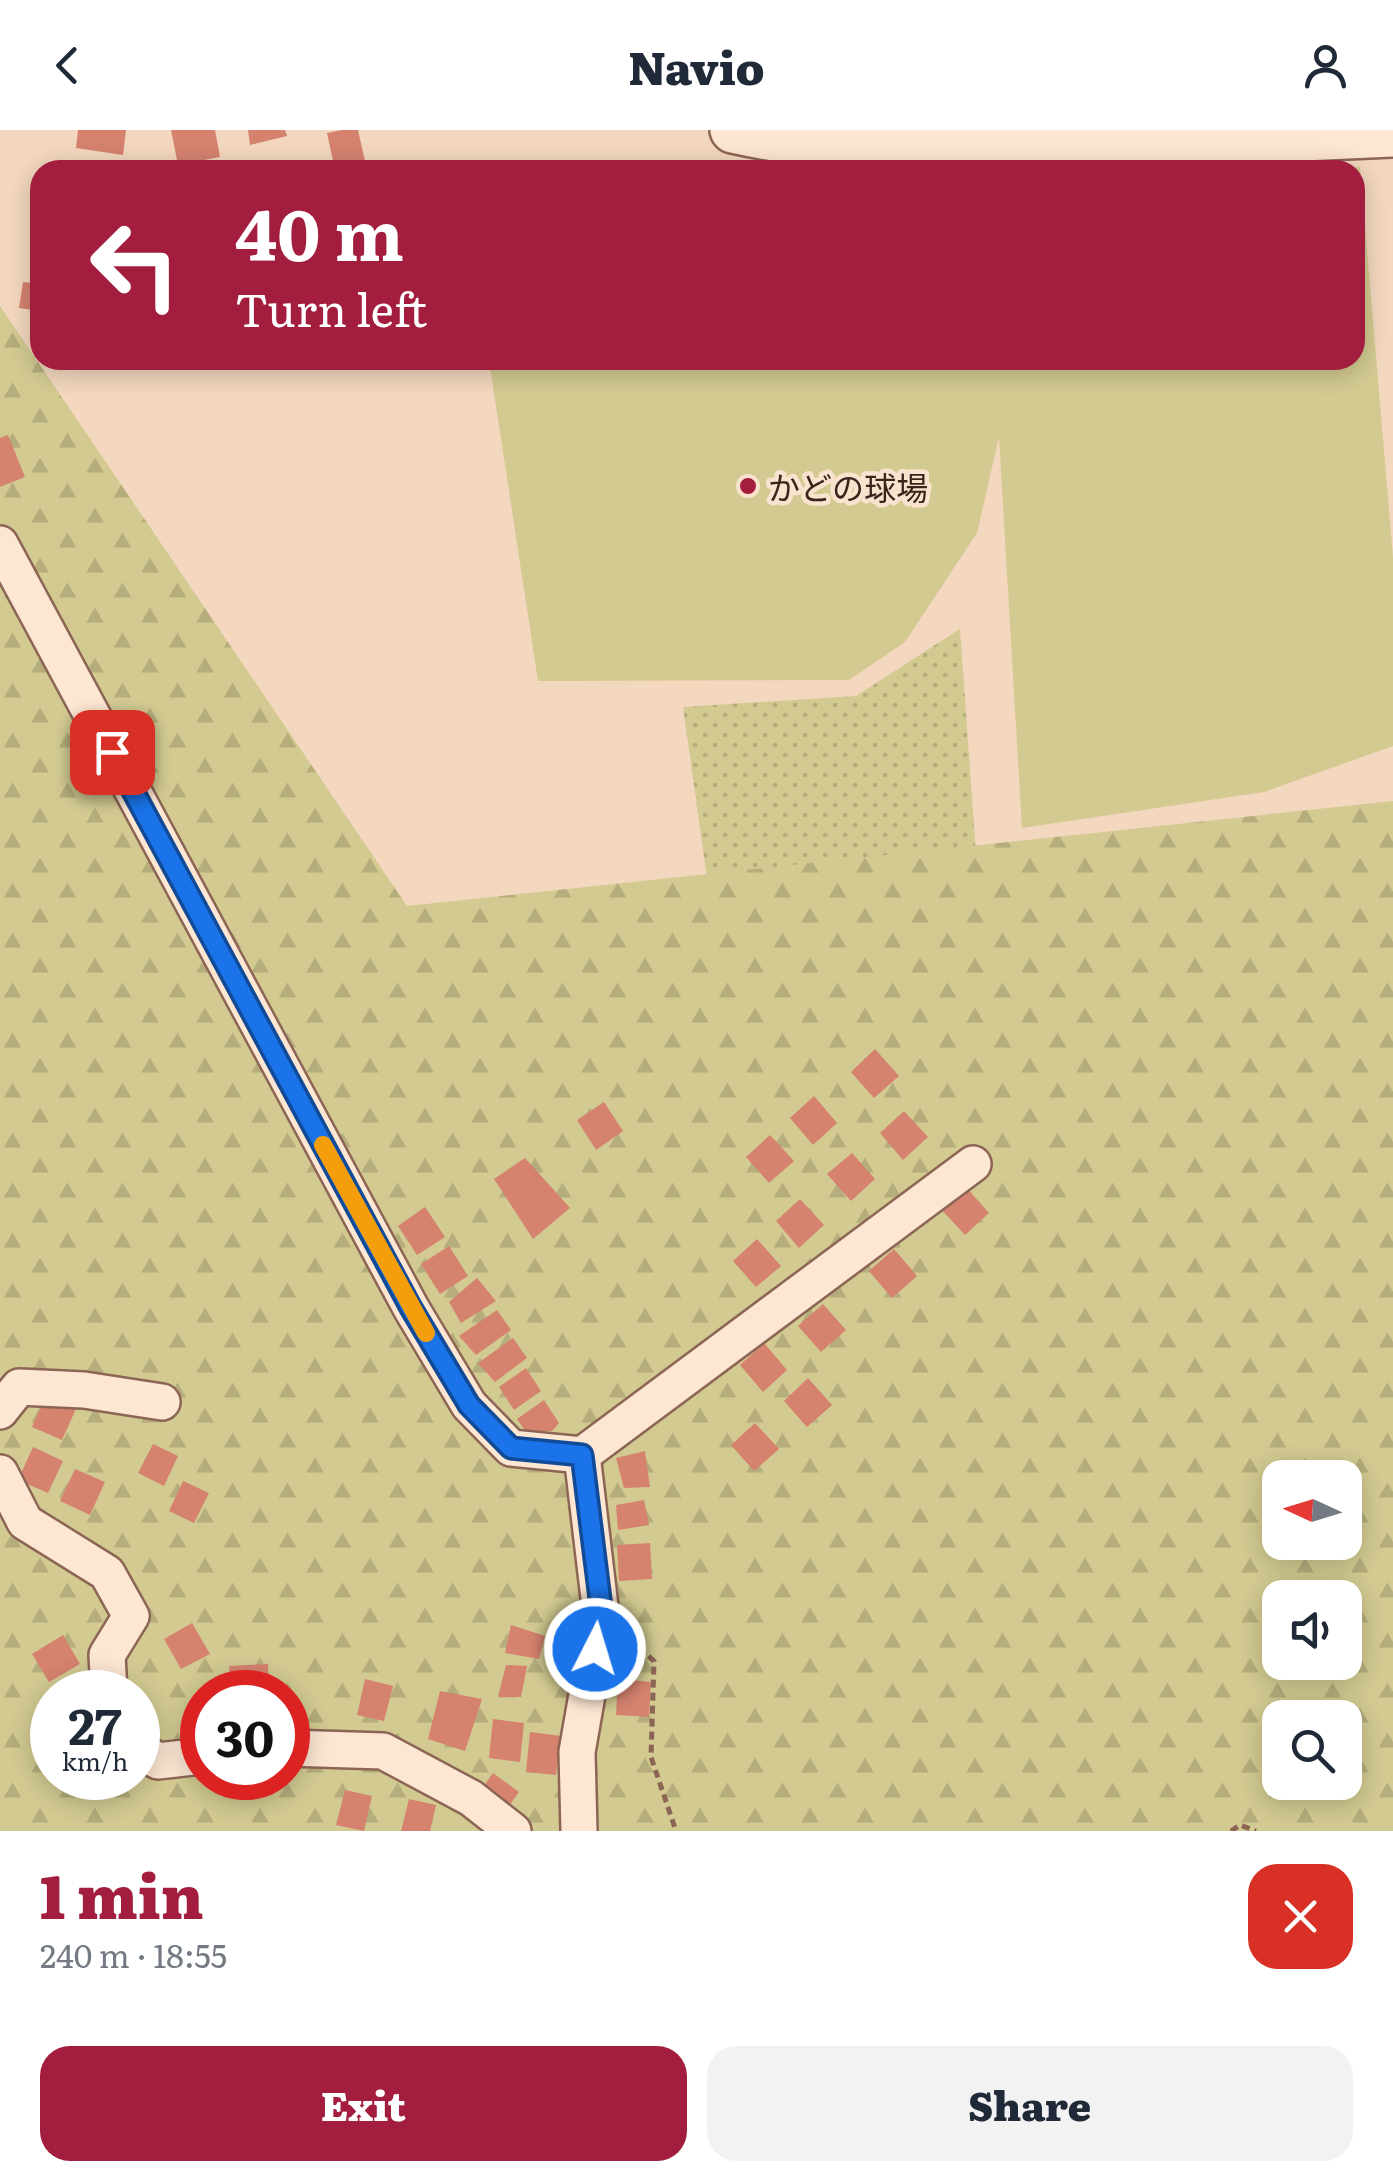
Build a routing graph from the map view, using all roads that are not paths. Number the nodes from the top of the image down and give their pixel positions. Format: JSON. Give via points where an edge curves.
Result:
{"nodes":[{"id":1,"x":733,"y":130,"type":"edge"},
{"id":2,"x":1393,"y":134,"type":"edge"},
{"id":3,"x":893,"y":141,"type":"edge"},
{"id":4,"x":0,"y":544,"type":"edge"},
{"id":5,"x":973,"y":1164,"type":"dead end"},
{"id":6,"x":162,"y":1402,"type":"dead end"},
{"id":7,"x":0,"y":1411,"type":"edge"},
{"id":8,"x":582,"y":1455,"type":"junction"},
{"id":9,"x":0,"y":1473,"type":"edge"},
{"id":10,"x":108,"y":1670,"type":"edge"},
{"id":11,"x":310,"y":1749,"type":"edge"},
{"id":12,"x":512,"y":1831,"type":"edge"},
{"id":13,"x":579,"y":1831,"type":"edge"}],
"edges":[{"from":1,"to":3,"type":"street","via":[[772,139]]},
{"from":2,"to":3,"type":"street","via":[[1028,151]]},
{"from":4,"to":8,"type":"street","via":[[469,1405],[511,1448]]},
{"from":5,"to":8,"type":"street"},
{"from":6,"to":7,"type":"street","via":[[19,1387]]},
{"from":8,"to":13,"type":"street","via":[[602,1615],[577,1752]]},
{"from":9,"to":10,"type":"street","via":[[25,1522],[107,1573],[131,1616],[107,1655]]},
{"from":11,"to":12,"type":"street","via":[[383,1751],[471,1798]]}]}
